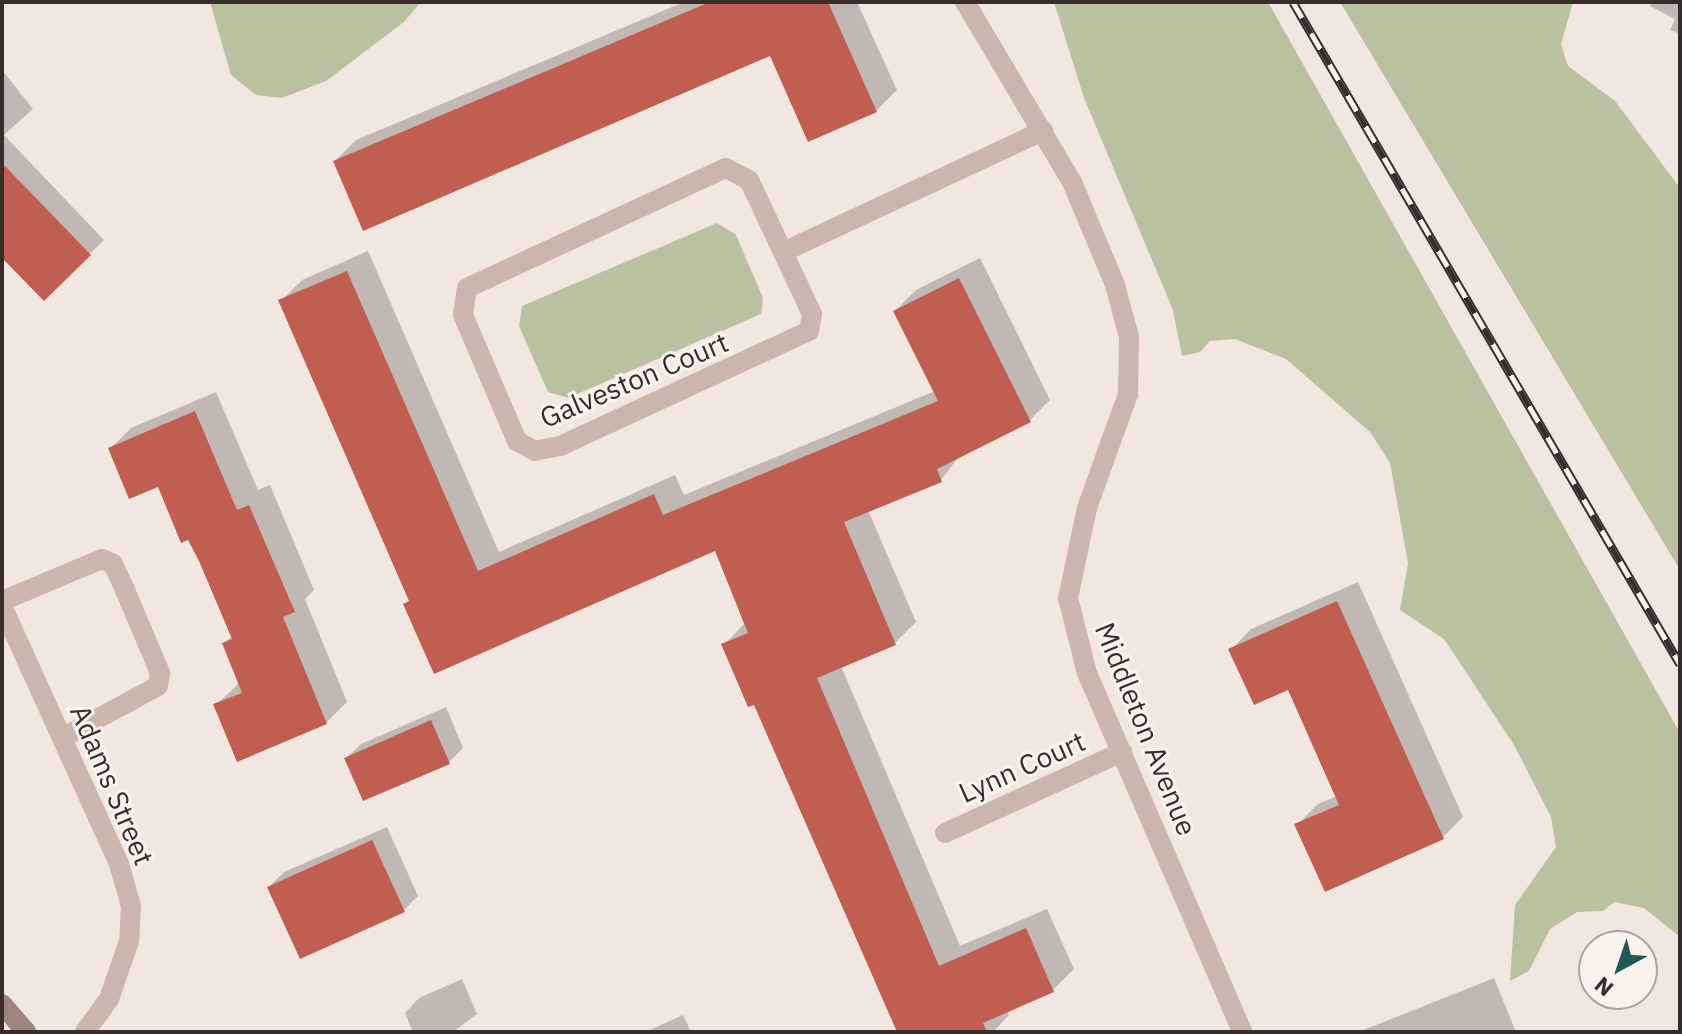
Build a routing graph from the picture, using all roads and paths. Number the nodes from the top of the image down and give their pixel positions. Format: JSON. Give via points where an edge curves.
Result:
{"nodes":[{"id":1,"x":965,"y":2,"type":"edge"},
{"id":2,"x":1043,"y":131,"type":"junction"},
{"id":3,"x":783,"y":252,"type":"junction"},
{"id":4,"x":2,"y":604,"type":"edge"},
{"id":5,"x":62,"y":738,"type":"junction"},
{"id":6,"x":1122,"y":752,"type":"junction"},
{"id":7,"x":945,"y":833,"type":"dead end"},
{"id":8,"x":2,"y":1004,"type":"edge"},
{"id":9,"x":26,"y":1032,"type":"edge"},
{"id":10,"x":85,"y":1032,"type":"edge"},
{"id":11,"x":1242,"y":1032,"type":"edge"}],
"edges":[{"from":1,"to":2,"type":"street","name":"Middleton Avenue"},
{"from":2,"to":3,"type":"street"},
{"from":2,"to":6,"type":"street","name":"Middleton Avenue","via":[[1093,227],[1129,337],[1128,394],[1087,508],[1068,598],[1079,653]]},
{"from":3,"to":3,"type":"street","name":"Galveston Court","via":[[749,180],[726,168],[475,282],[461,306],[513,435],[525,447],[545,451],[803,336],[813,323],[812,314]]},
{"from":4,"to":5,"type":"street","name":"Adams Street"},
{"from":4,"to":5,"type":"street","via":[[102,559],[113,564],[125,590],[160,673],[158,686]]},
{"from":5,"to":10,"type":"street","name":"Adams Street","via":[[119,864],[131,906],[129,941],[109,999]]},
{"from":6,"to":7,"type":"street","name":"Lynn Court"},
{"from":6,"to":11,"type":"street","name":"Middleton Avenue"},
{"from":8,"to":9,"type":"main road"}]}
